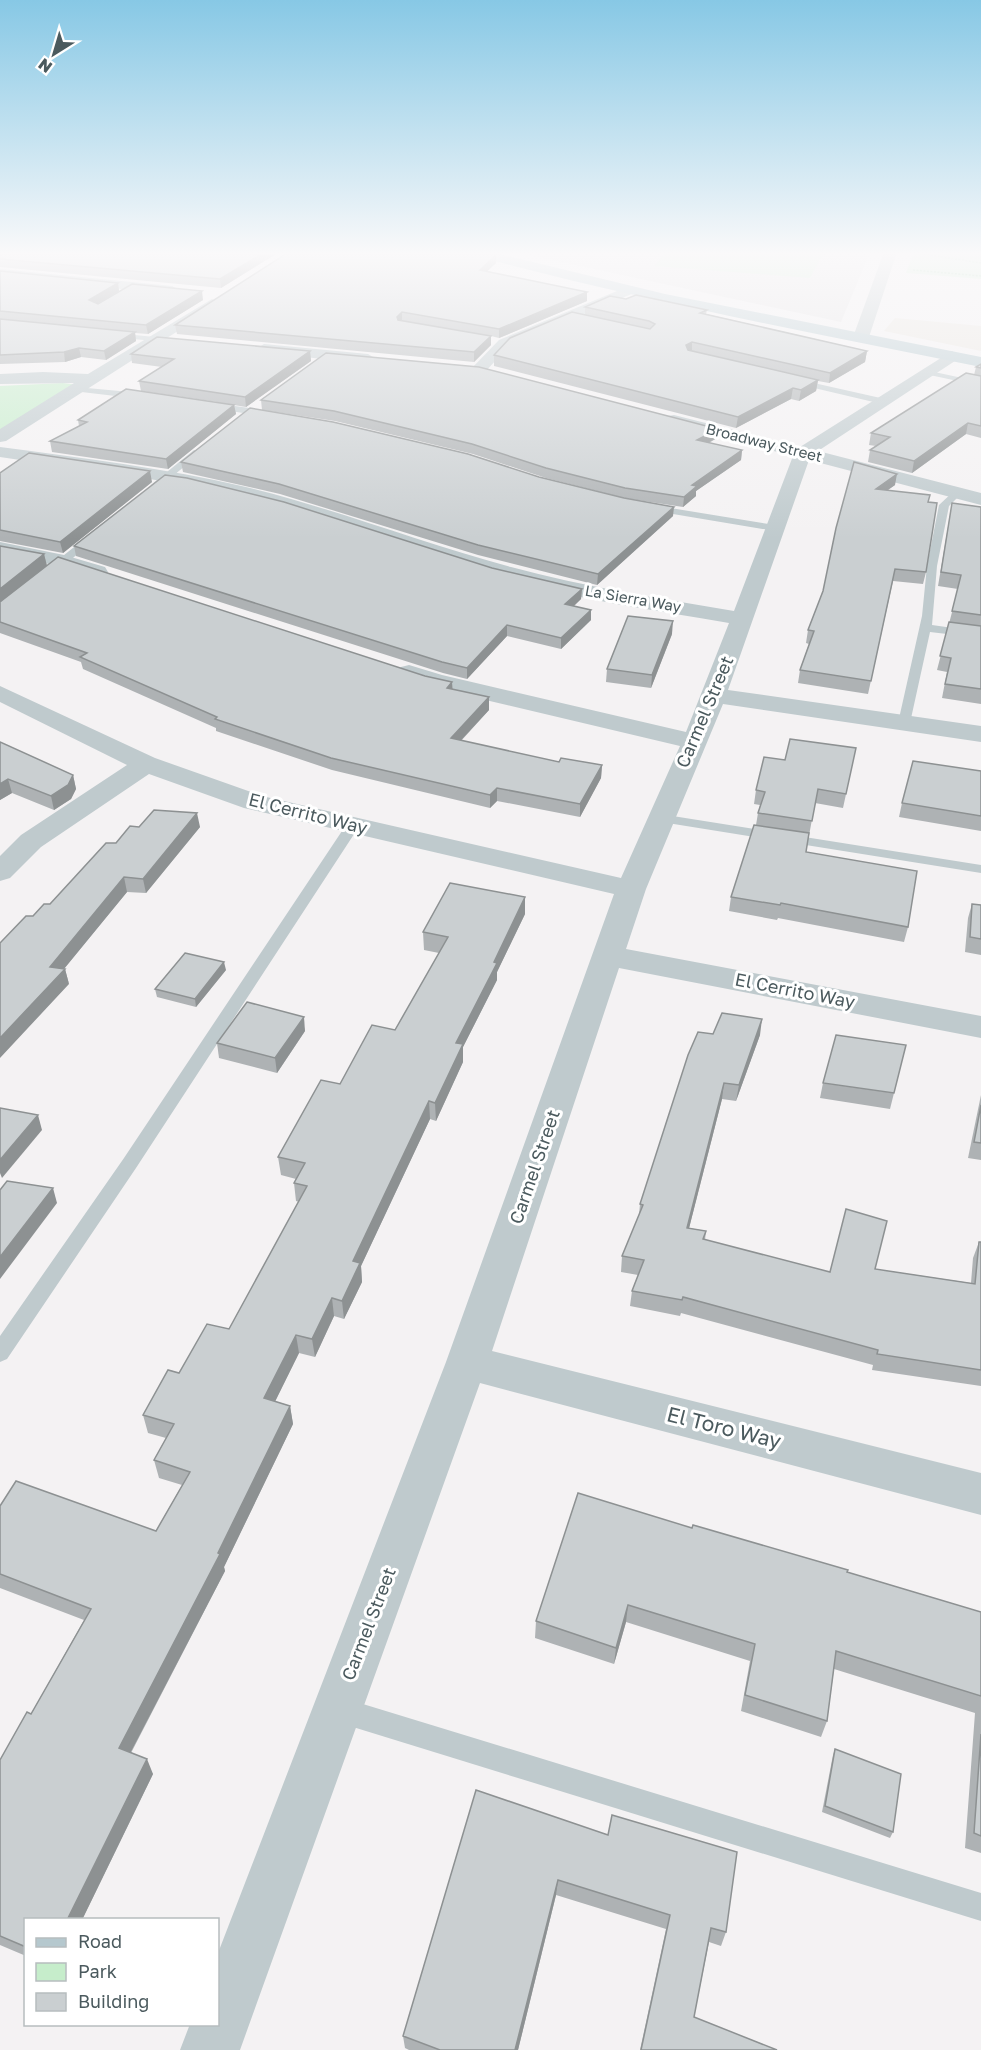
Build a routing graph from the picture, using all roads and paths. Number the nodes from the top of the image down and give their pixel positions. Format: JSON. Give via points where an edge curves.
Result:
{"nodes":[{"id":1,"x":141,"y":348,"type":"edge"},
{"id":2,"x":247,"y":348,"type":"edge"},
{"id":3,"x":493,"y":348,"type":"edge"},
{"id":4,"x":910,"y":348,"type":"edge"},
{"id":5,"x":328,"y":355,"type":"junction"},
{"id":6,"x":952,"y":356,"type":"junction"},
{"id":7,"x":386,"y":361,"type":"edge"},
{"id":8,"x":981,"y":362,"type":"edge"},
{"id":9,"x":312,"y":366,"type":"edge"},
{"id":10,"x":928,"y":372,"type":"junction"},
{"id":11,"x":502,"y":375,"type":"edge"},
{"id":12,"x":781,"y":377,"type":"edge"},
{"id":13,"x":0,"y":379,"type":"edge"},
{"id":14,"x":92,"y":379,"type":"junction"},
{"id":15,"x":979,"y":381,"type":"edge"},
{"id":16,"x":76,"y":389,"type":"junction"},
{"id":17,"x":155,"y":397,"type":"edge"},
{"id":18,"x":882,"y":401,"type":"junction"},
{"id":19,"x":202,"y":404,"type":"edge"},
{"id":20,"x":259,"y":404,"type":"edge"},
{"id":21,"x":250,"y":411,"type":"junction"},
{"id":22,"x":280,"y":416,"type":"edge"},
{"id":23,"x":663,"y":418,"type":"edge"},
{"id":24,"x":241,"y":419,"type":"edge"},
{"id":25,"x":0,"y":437,"type":"edge"},
{"id":26,"x":204,"y":447,"type":"edge"},
{"id":27,"x":0,"y":452,"type":"edge"},
{"id":28,"x":803,"y":453,"type":"junction"},
{"id":29,"x":168,"y":475,"type":"junction"},
{"id":30,"x":957,"y":493,"type":"junction"},
{"id":31,"x":142,"y":497,"type":"edge"},
{"id":32,"x":981,"y":500,"type":"edge"},
{"id":33,"x":645,"y":507,"type":"edge"},
{"id":34,"x":775,"y":528,"type":"junction"},
{"id":35,"x":99,"y":532,"type":"edge"},
{"id":36,"x":0,"y":548,"type":"edge"},
{"id":37,"x":64,"y":561,"type":"junction"},
{"id":38,"x":46,"y":576,"type":"edge"},
{"id":39,"x":119,"y":579,"type":"edge"},
{"id":40,"x":742,"y":619,"type":"junction"},
{"id":41,"x":925,"y":628,"type":"junction"},
{"id":42,"x":981,"y":635,"type":"edge"},
{"id":43,"x":392,"y":667,"type":"edge"},
{"id":44,"x":0,"y":693,"type":"edge"},
{"id":45,"x":714,"y":695,"type":"junction"},
{"id":46,"x":904,"y":723,"type":"junction"},
{"id":47,"x":981,"y":735,"type":"edge"},
{"id":48,"x":693,"y":741,"type":"junction"},
{"id":49,"x":146,"y":764,"type":"junction"},
{"id":50,"x":660,"y":818,"type":"junction"},
{"id":51,"x":353,"y":825,"type":"junction"},
{"id":52,"x":981,"y":869,"type":"edge"},
{"id":53,"x":0,"y":872,"type":"edge"},
{"id":54,"x":631,"y":890,"type":"junction"},
{"id":55,"x":609,"y":956,"type":"junction"},
{"id":56,"x":981,"y":1027,"type":"edge"},
{"id":57,"x":0,"y":1353,"type":"edge"},
{"id":58,"x":467,"y":1362,"type":"junction"},
{"id":59,"x":981,"y":1494,"type":"edge"},
{"id":60,"x":337,"y":1709,"type":"junction"},
{"id":61,"x":981,"y":1907,"type":"edge"},
{"id":62,"x":219,"y":2026,"type":"edge"},
{"id":63,"x":219,"y":2026,"type":"edge"},
{"id":64,"x":210,"y":2050,"type":"edge"}],
"edges":[{"from":1,"to":14,"type":"street"},
{"from":2,"to":5,"type":"street"},
{"from":3,"to":11,"type":"street","via":[[473,369]]},
{"from":4,"to":6,"type":"main road"},
{"from":5,"to":7,"type":"street"},
{"from":5,"to":9,"type":"lane"},
{"from":6,"to":8,"type":"main road"},
{"from":6,"to":10,"type":"street"},
{"from":10,"to":15,"type":"lane"},
{"from":10,"to":18,"type":"street"},
{"from":12,"to":18,"type":"lane"},
{"from":13,"to":14,"type":"street"},
{"from":14,"to":16,"type":"street"},
{"from":16,"to":17,"type":"lane"},
{"from":16,"to":25,"type":"street"},
{"from":18,"to":28,"type":"street"},
{"from":19,"to":21,"type":"lane"},
{"from":20,"to":21,"type":"lane"},
{"from":21,"to":22,"type":"lane"},
{"from":21,"to":24,"type":"lane"},
{"from":23,"to":28,"type":"street","name":"Broadway Street"},
{"from":26,"to":29,"type":"lane"},
{"from":27,"to":29,"type":"street","name":"La Sierra Way"},
{"from":28,"to":30,"type":"street","name":"Broadway Street"},
{"from":28,"to":34,"type":"street","name":"Carmel Street"},
{"from":29,"to":31,"type":"lane"},
{"from":29,"to":40,"type":"street","name":"La Sierra Way","via":[[322,513],[537,581]]},
{"from":30,"to":32,"type":"street","name":"Broadway Street"},
{"from":30,"to":41,"type":"lane","via":[[944,505]]},
{"from":33,"to":34,"type":"lane"},
{"from":34,"to":40,"type":"street","name":"Carmel Street"},
{"from":35,"to":37,"type":"lane"},
{"from":36,"to":37,"type":"street"},
{"from":37,"to":38,"type":"lane"},
{"from":37,"to":39,"type":"street"},
{"from":40,"to":45,"type":"street","name":"Carmel Street"},
{"from":41,"to":42,"type":"lane"},
{"from":41,"to":46,"type":"lane"},
{"from":43,"to":48,"type":"street","via":[[435,681]]},
{"from":44,"to":49,"type":"street","name":"El Cerrito Way"},
{"from":45,"to":46,"type":"street"},
{"from":45,"to":48,"type":"street","name":"Carmel Street"},
{"from":46,"to":47,"type":"street"},
{"from":48,"to":50,"type":"street","name":"Carmel Street"},
{"from":49,"to":51,"type":"street","name":"El Cerrito Way","via":[[254,802]]},
{"from":49,"to":53,"type":"street","via":[[30,841]]},
{"from":50,"to":52,"type":"lane"},
{"from":50,"to":54,"type":"street","name":"Carmel Street"},
{"from":51,"to":54,"type":"street","name":"El Cerrito Way"},
{"from":51,"to":57,"type":"lane"},
{"from":54,"to":55,"type":"street","name":"Carmel Street"},
{"from":55,"to":56,"type":"street","name":"El Cerrito Way"},
{"from":55,"to":58,"type":"street","name":"Carmel Street"},
{"from":58,"to":59,"type":"street","name":"El Toro Way"},
{"from":58,"to":60,"type":"street","name":"Carmel Street"},
{"from":60,"to":61,"type":"lane"},
{"from":60,"to":62,"type":"street","name":"Carmel Street"},
{"from":63,"to":64,"type":"street","name":"Carmel Street"}]}
